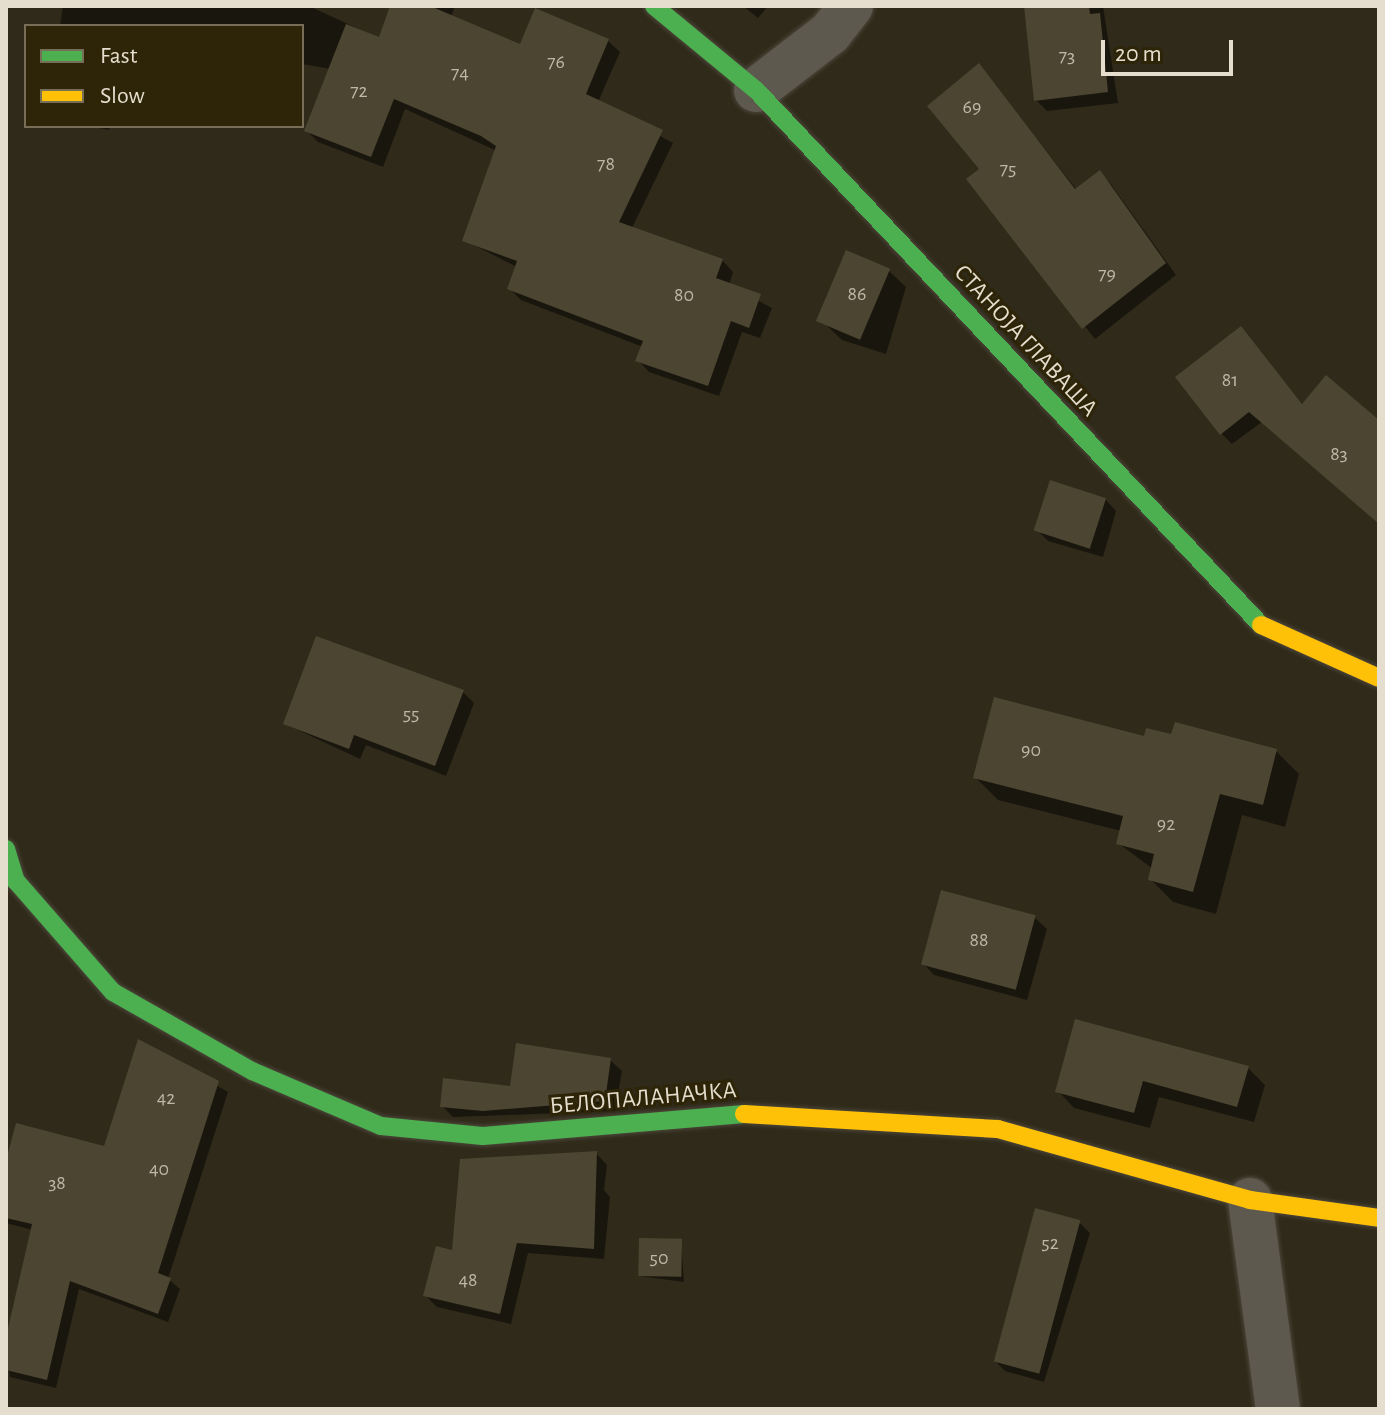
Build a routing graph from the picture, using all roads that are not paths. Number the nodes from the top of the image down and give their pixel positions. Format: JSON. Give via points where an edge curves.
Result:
{"nodes":[{"id":1,"x":654,"y":6,"type":"edge"},
{"id":2,"x":851,"y":6,"type":"edge"},
{"id":3,"x":756,"y":90,"type":"junction"},
{"id":4,"x":1379,"y":678,"type":"edge"},
{"id":5,"x":6,"y":849,"type":"edge"},
{"id":6,"x":1250,"y":1200,"type":"junction"},
{"id":7,"x":1379,"y":1218,"type":"edge"},
{"id":8,"x":1278,"y":1409,"type":"edge"}],
"edges":[{"from":1,"to":3,"type":"street","name":"СТАНОЈА ГЛАВАША"},
{"from":2,"to":3,"type":"street","via":[[830,33]]},
{"from":3,"to":4,"type":"street","name":"СТАНОЈА ГЛАВАША","via":[[1263,628]]},
{"from":5,"to":6,"type":"street","name":"БЕЛОПАЛАНАЧКА","via":[[16,881],[113,992],[252,1071],[381,1126],[483,1136],[766,1112],[998,1129]]},
{"from":6,"to":7,"type":"street","name":"БЕЛОПАЛАНАЧКА"},
{"from":6,"to":8,"type":"street"}]}
